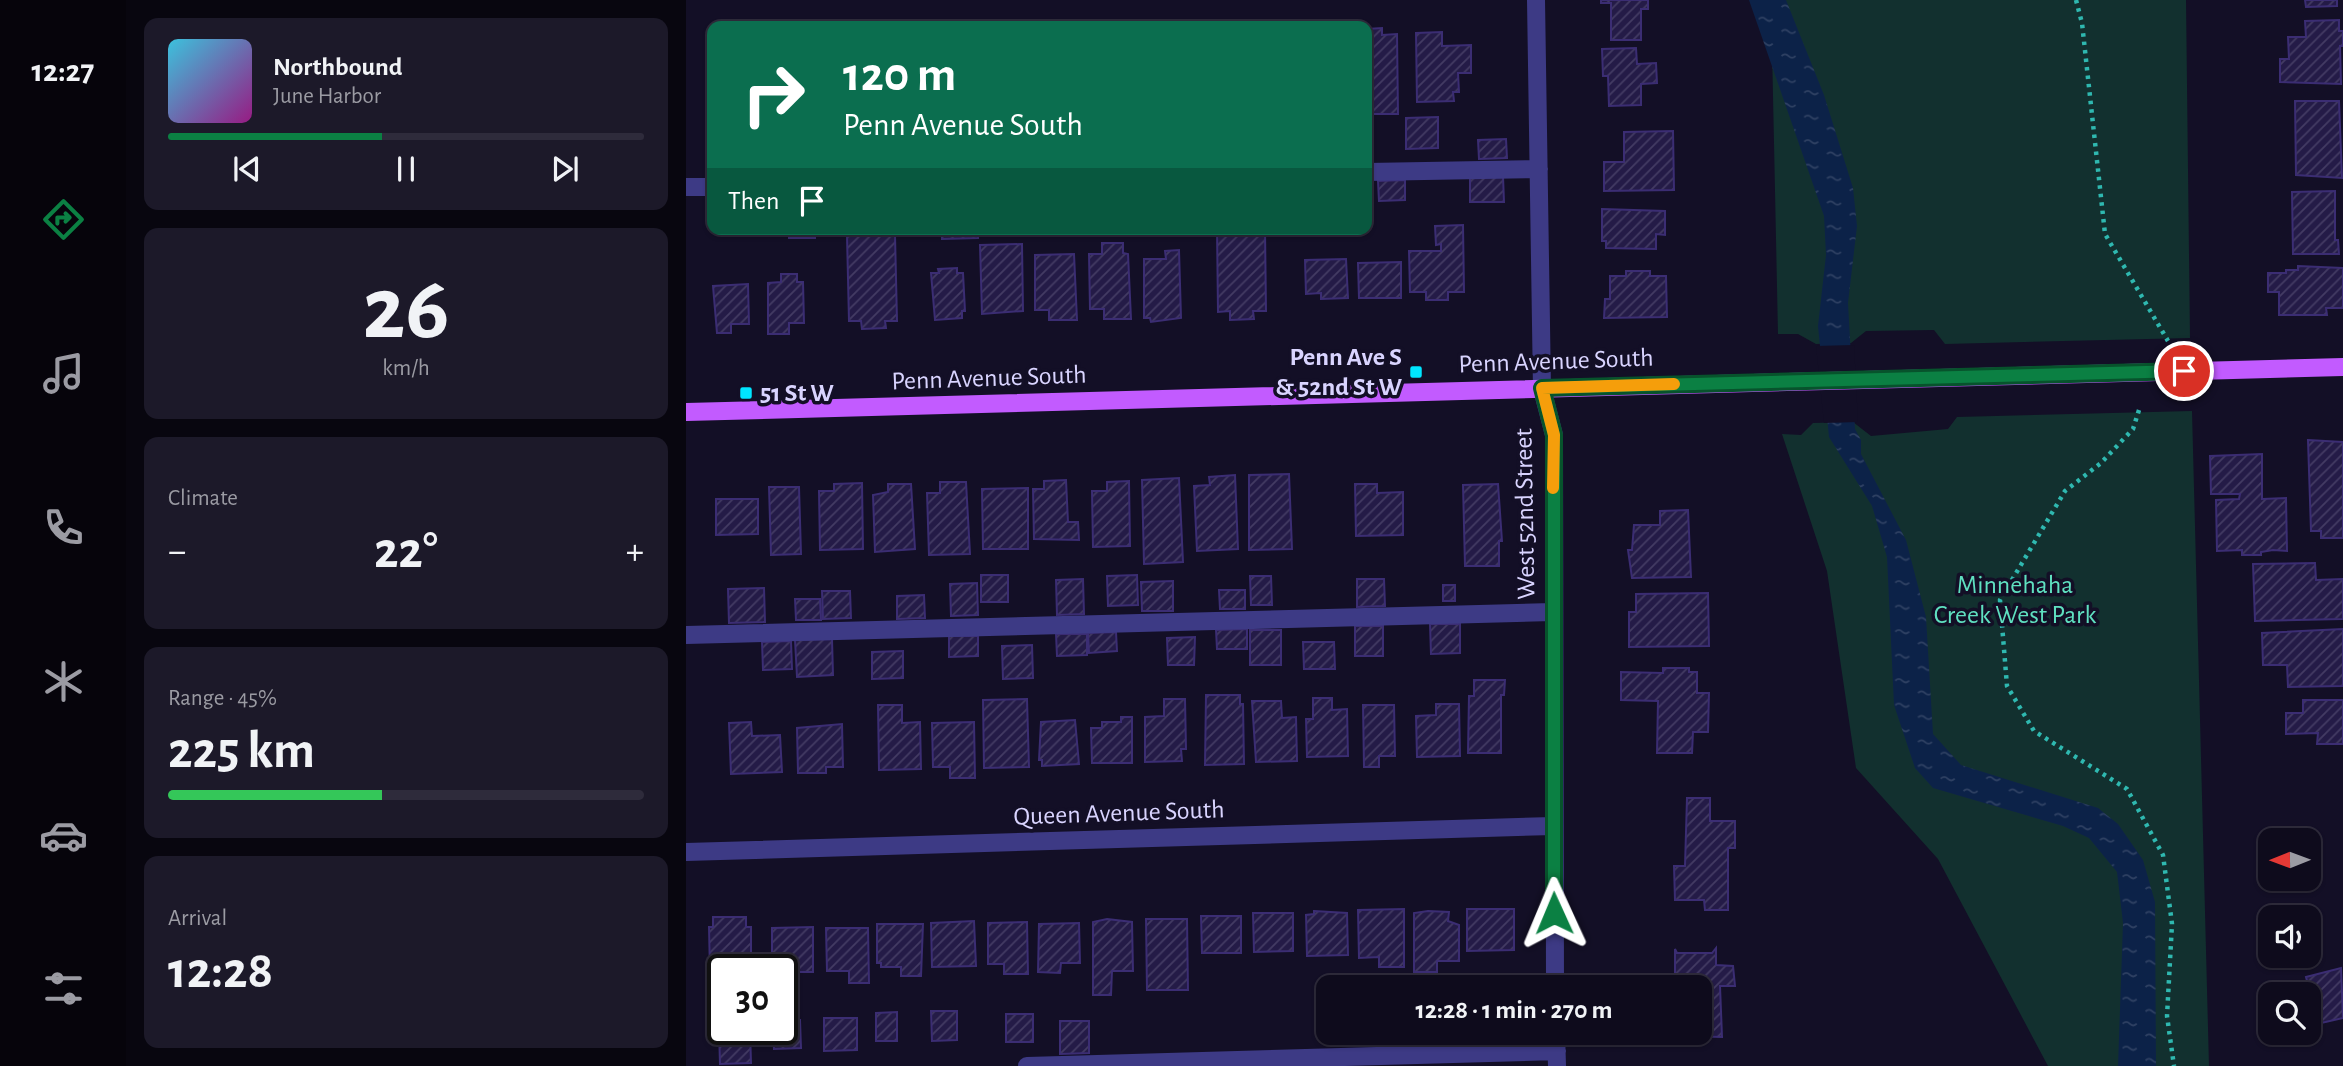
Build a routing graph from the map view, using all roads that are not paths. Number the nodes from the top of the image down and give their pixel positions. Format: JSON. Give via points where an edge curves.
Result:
{"nodes":[{"id":1,"x":1536,"y":0,"type":"edge"},
{"id":2,"x":1539,"y":169,"type":"junction"},
{"id":3,"x":1372,"y":172,"type":"edge"},
{"id":4,"x":686,"y":187,"type":"edge"},
{"id":5,"x":707,"y":187,"type":"edge"},
{"id":6,"x":2343,"y":367,"type":"edge"},
{"id":7,"x":1542,"y":388,"type":"junction"},
{"id":8,"x":686,"y":412,"type":"edge"},
{"id":9,"x":1552,"y":612,"type":"junction"},
{"id":10,"x":686,"y":635,"type":"edge"},
{"id":11,"x":1553,"y":826,"type":"junction"},
{"id":12,"x":686,"y":852,"type":"edge"},
{"id":13,"x":1555,"y":975,"type":"edge"},
{"id":14,"x":1557,"y":1059,"type":"edge"},
{"id":15,"x":1027,"y":1066,"type":"edge"}],
"edges":[{"from":1,"to":2,"type":"street","name":"West 52nd Street"},
{"from":2,"to":3,"type":"street"},
{"from":2,"to":7,"type":"street","name":"West 52nd Street"},
{"from":4,"to":5,"type":"street"},
{"from":6,"to":7,"type":"main road","name":"Penn Avenue South"},
{"from":7,"to":8,"type":"main road","name":"Penn Avenue South"},
{"from":7,"to":9,"type":"street","name":"West 52nd Street","via":[[1554,435]]},
{"from":9,"to":10,"type":"street"},
{"from":9,"to":11,"type":"street","name":"West 52nd Street"},
{"from":11,"to":12,"type":"street","name":"Queen Avenue South"},
{"from":11,"to":13,"type":"street","name":"West 52nd Street"},
{"from":14,"to":15,"type":"street"}]}
